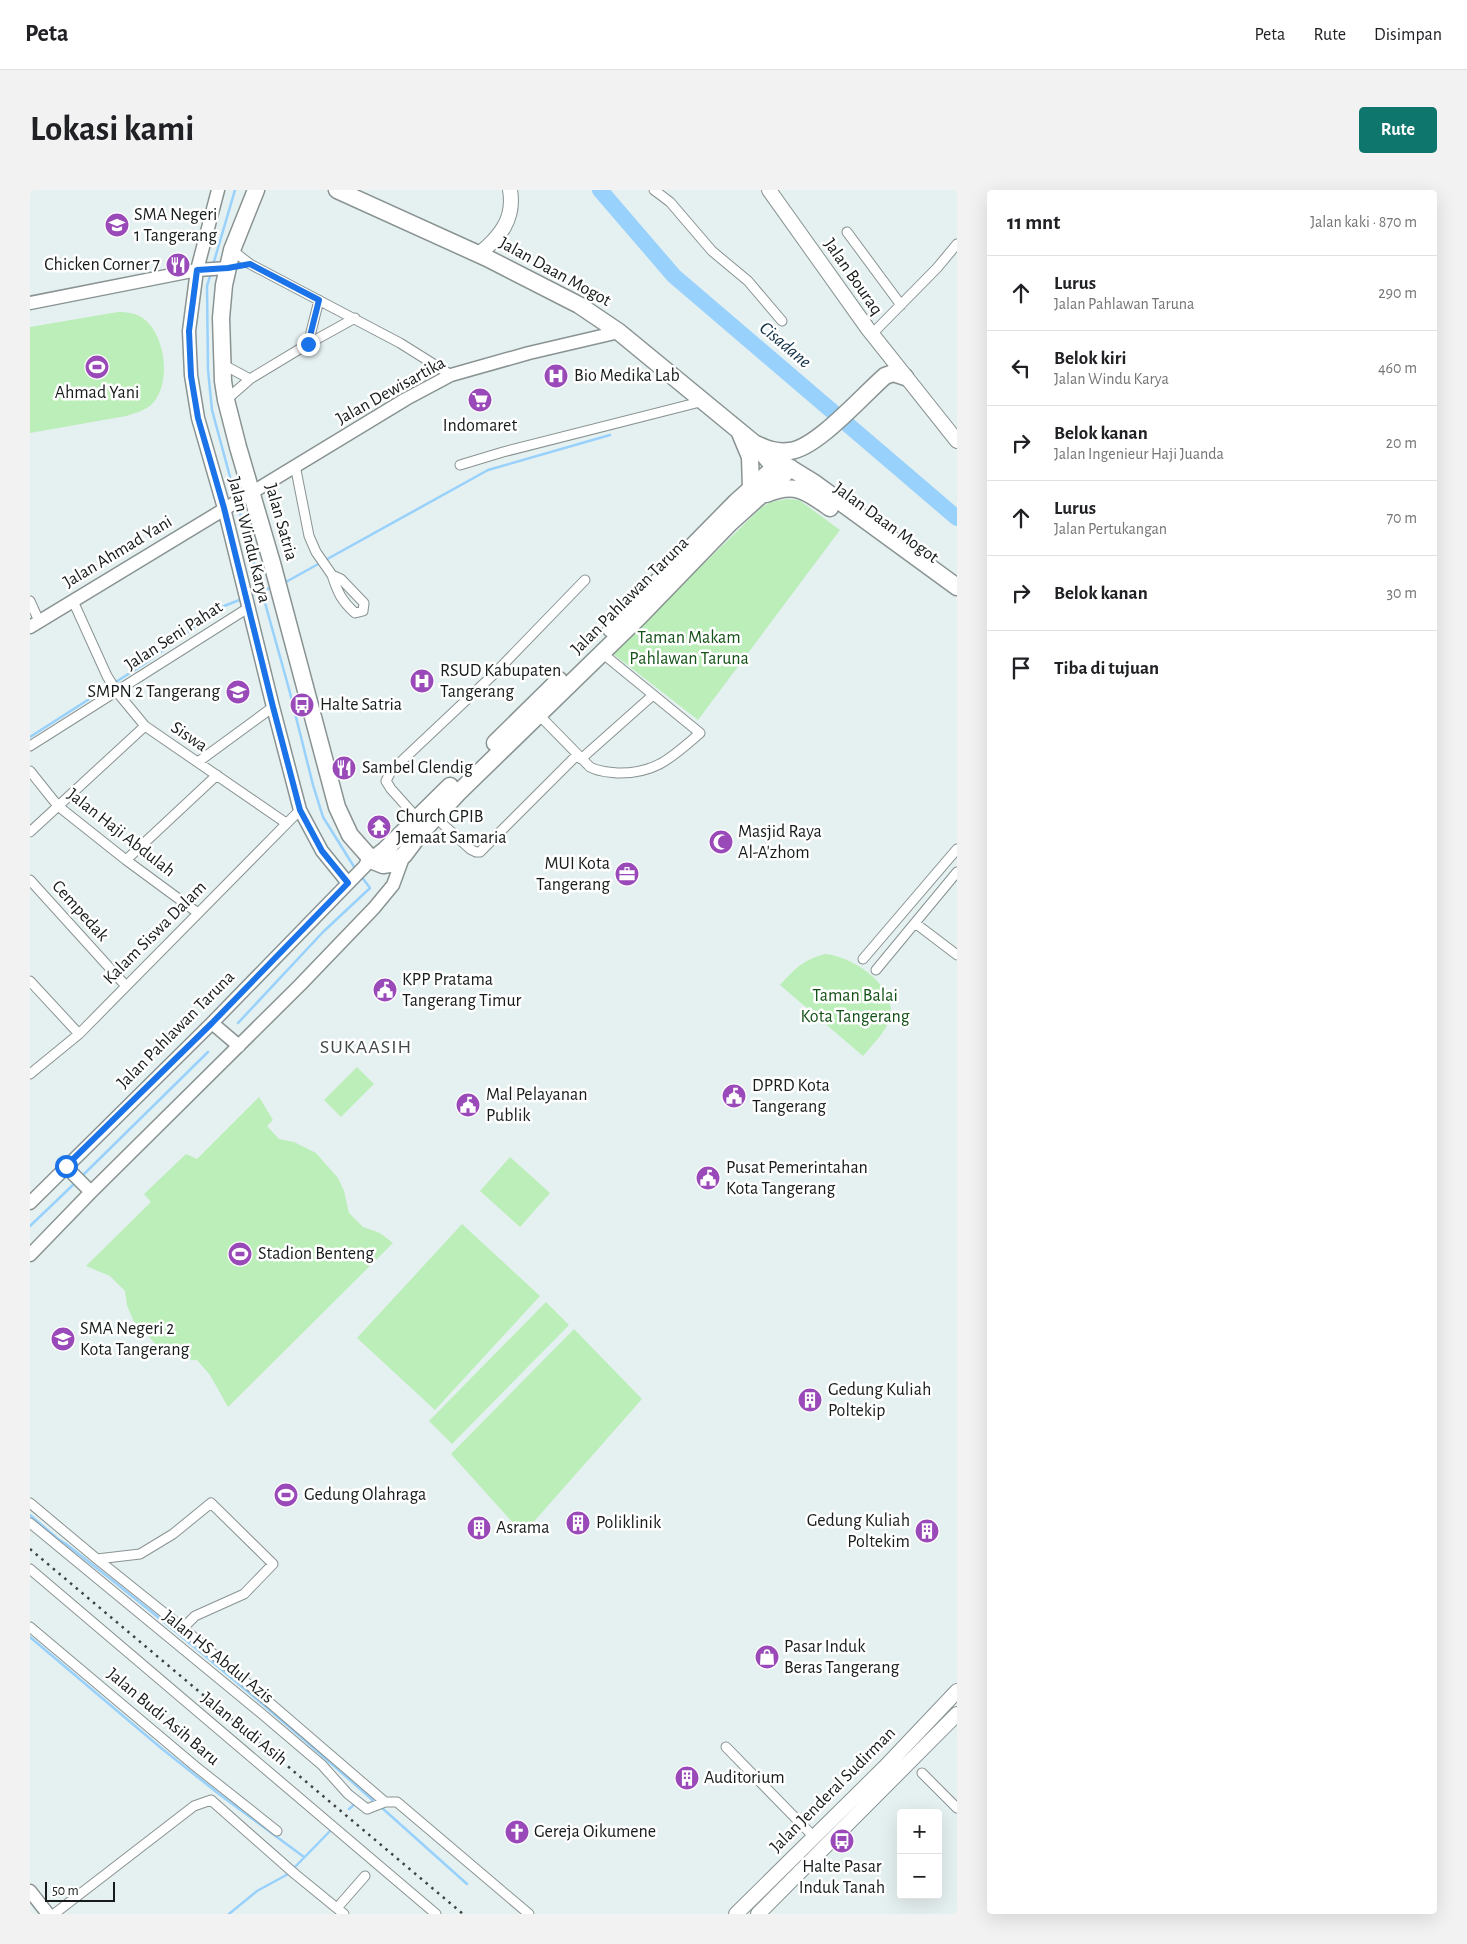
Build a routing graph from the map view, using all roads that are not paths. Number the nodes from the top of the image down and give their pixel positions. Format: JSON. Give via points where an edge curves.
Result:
{"nodes":[{"id":1,"x":218,"y":190,"type":"edge"},
{"id":2,"x":256,"y":190,"type":"edge"},
{"id":3,"x":337,"y":190,"type":"edge"},
{"id":4,"x":510,"y":190,"type":"edge"},
{"id":5,"x":654,"y":190,"type":"edge"},
{"id":6,"x":769,"y":190,"type":"edge"},
{"id":7,"x":847,"y":232,"type":"dead end"},
{"id":8,"x":957,"y":244,"type":"edge"},
{"id":9,"x":232,"y":250,"type":"junction"},
{"id":10,"x":478,"y":254,"type":"junction"},
{"id":11,"x":250,"y":264,"type":"junction"},
{"id":12,"x":226,"y":268,"type":"junction"},
{"id":13,"x":198,"y":270,"type":"junction"},
{"id":14,"x":319,"y":300,"type":"junction"},
{"id":15,"x":30,"y":303,"type":"edge"},
{"id":16,"x":901,"y":305,"type":"junction"},
{"id":17,"x":354,"y":318,"type":"junction"},
{"id":18,"x":782,"y":321,"type":"dead end"},
{"id":19,"x":619,"y":332,"type":"junction"},
{"id":20,"x":872,"y":334,"type":"junction"},
{"id":21,"x":308,"y":344,"type":"junction"},
{"id":22,"x":222,"y":364,"type":"junction"},
{"id":23,"x":452,"y":375,"type":"junction"},
{"id":24,"x":250,"y":379,"type":"junction"},
{"id":25,"x":908,"y":380,"type":"junction"},
{"id":26,"x":226,"y":400,"type":"junction"},
{"id":27,"x":705,"y":401,"type":"junction"},
{"id":28,"x":738,"y":429,"type":"junction"},
{"id":29,"x":815,"y":441,"type":"junction"},
{"id":30,"x":957,"y":441,"type":"edge"},
{"id":31,"x":754,"y":443,"type":"junction"},
{"id":32,"x":298,"y":464,"type":"junction"},
{"id":33,"x":460,"y":465,"type":"dead end"},
{"id":34,"x":776,"y":474,"type":"junction"},
{"id":35,"x":813,"y":482,"type":"junction"},
{"id":36,"x":755,"y":492,"type":"junction"},
{"id":37,"x":249,"y":493,"type":"junction"},
{"id":38,"x":225,"y":507,"type":"junction"},
{"id":39,"x":332,"y":575,"type":"dead end"},
{"id":40,"x":585,"y":580,"type":"dead end"},
{"id":41,"x":957,"y":587,"type":"edge"},
{"id":42,"x":957,"y":599,"type":"edge"},
{"id":43,"x":30,"y":601,"type":"edge"},
{"id":44,"x":73,"y":601,"type":"junction"},
{"id":45,"x":248,"y":606,"type":"junction"},
{"id":46,"x":34,"y":624,"type":"edge"},
{"id":47,"x":602,"y":653,"type":"junction"},
{"id":48,"x":116,"y":690,"type":"junction"},
{"id":49,"x":653,"y":695,"type":"junction"},
{"id":50,"x":273,"y":707,"type":"junction"},
{"id":51,"x":539,"y":716,"type":"junction"},
{"id":52,"x":145,"y":726,"type":"junction"},
{"id":53,"x":30,"y":746,"type":"edge"},
{"id":54,"x":579,"y":757,"type":"junction"},
{"id":55,"x":198,"y":762,"type":"junction"},
{"id":56,"x":30,"y":771,"type":"edge"},
{"id":57,"x":216,"y":775,"type":"junction"},
{"id":58,"x":58,"y":806,"type":"junction"},
{"id":59,"x":300,"y":810,"type":"junction"},
{"id":60,"x":435,"y":817,"type":"junction"},
{"id":61,"x":417,"y":818,"type":"junction"},
{"id":62,"x":286,"y":823,"type":"junction"},
{"id":63,"x":30,"y":832,"type":"edge"},
{"id":64,"x":957,"y":849,"type":"edge"},
{"id":65,"x":404,"y":855,"type":"junction"},
{"id":66,"x":126,"y":860,"type":"junction"},
{"id":67,"x":367,"y":861,"type":"junction"},
{"id":68,"x":957,"y":872,"type":"edge"},
{"id":69,"x":30,"y":880,"type":"edge"},
{"id":70,"x":350,"y":881,"type":"junction"},
{"id":71,"x":198,"y":913,"type":"junction"},
{"id":72,"x":915,"y":923,"type":"junction"},
{"id":73,"x":957,"y":955,"type":"edge"},
{"id":74,"x":863,"y":959,"type":"dead end"},
{"id":75,"x":876,"y":970,"type":"dead end"},
{"id":76,"x":30,"y":981,"type":"edge"},
{"id":77,"x":126,"y":986,"type":"junction"},
{"id":78,"x":212,"y":1023,"type":"junction"},
{"id":79,"x":79,"y":1034,"type":"junction"},
{"id":80,"x":239,"y":1046,"type":"junction"},
{"id":81,"x":30,"y":1074,"type":"edge"},
{"id":82,"x":69,"y":1169,"type":"junction"},
{"id":83,"x":88,"y":1189,"type":"junction"},
{"id":84,"x":30,"y":1203,"type":"edge"},
{"id":85,"x":30,"y":1255,"type":"edge"},
{"id":86,"x":30,"y":1503,"type":"edge"},
{"id":87,"x":30,"y":1523,"type":"edge"},
{"id":88,"x":78,"y":1544,"type":"junction"},
{"id":89,"x":66,"y":1553,"type":"junction"},
{"id":90,"x":97,"y":1559,"type":"junction"},
{"id":91,"x":30,"y":1569,"type":"edge"},
{"id":92,"x":30,"y":1626,"type":"edge"},
{"id":93,"x":183,"y":1628,"type":"junction"},
{"id":94,"x":957,"y":1692,"type":"edge"},
{"id":95,"x":271,"y":1705,"type":"junction"},
{"id":96,"x":262,"y":1713,"type":"junction"},
{"id":97,"x":957,"y":1714,"type":"edge"},
{"id":98,"x":283,"y":1715,"type":"junction"},
{"id":99,"x":274,"y":1724,"type":"junction"},
{"id":100,"x":726,"y":1747,"type":"dead end"},
{"id":101,"x":330,"y":1756,"type":"junction"},
{"id":102,"x":322,"y":1764,"type":"junction"},
{"id":103,"x":348,"y":1771,"type":"junction"},
{"id":104,"x":922,"y":1772,"type":"dead end"},
{"id":105,"x":338,"y":1781,"type":"junction"},
{"id":106,"x":382,"y":1803,"type":"junction"},
{"id":107,"x":957,"y":1808,"type":"edge"},
{"id":108,"x":277,"y":1831,"type":"dead end"},
{"id":109,"x":813,"y":1836,"type":"junction"},
{"id":110,"x":365,"y":1876,"type":"dead end"},
{"id":111,"x":30,"y":1891,"type":"edge"},
{"id":112,"x":341,"y":1911,"type":"edge"},
{"id":113,"x":48,"y":1914,"type":"edge"},
{"id":114,"x":54,"y":1914,"type":"edge"},
{"id":115,"x":436,"y":1914,"type":"edge"},
{"id":116,"x":529,"y":1914,"type":"edge"},
{"id":117,"x":736,"y":1914,"type":"edge"},
{"id":118,"x":758,"y":1914,"type":"edge"}],
"edges":[{"from":1,"to":13,"type":"main road","name":"Jalan Windu Karya"},
{"from":2,"to":9,"type":"highway","name":"Jalan Satria"},
{"from":3,"to":10,"type":"highway","name":"Jalan Daan Mogot"},
{"from":4,"to":10,"type":"main road","via":[[511,214],[494,242]]},
{"from":5,"to":18,"type":"street","via":[[670,202],[712,250],[748,281]]},
{"from":6,"to":20,"type":"main road","name":"Jalan Bouraq"},
{"from":7,"to":16,"type":"street"},
{"from":8,"to":16,"type":"street"},
{"from":9,"to":11,"type":"street"},
{"from":9,"to":12,"type":"highway","name":"Jalan Satria"},
{"from":10,"to":19,"type":"highway","name":"Jalan Daan Mogot","via":[[579,305]]},
{"from":11,"to":12,"type":"street"},
{"from":11,"to":14,"type":"street"},
{"from":12,"to":13,"type":"main road"},
{"from":12,"to":22,"type":"highway","name":"Jalan Satria"},
{"from":13,"to":15,"type":"main road"},
{"from":13,"to":38,"type":"main road","name":"Jalan Windu Karya","via":[[189,331],[191,376],[198,418]]},
{"from":14,"to":17,"type":"street"},
{"from":14,"to":21,"type":"street"},
{"from":16,"to":20,"type":"street"},
{"from":17,"to":21,"type":"street"},
{"from":17,"to":23,"type":"street"},
{"from":19,"to":23,"type":"main road","name":"Jalan Dewisartika"},
{"from":19,"to":27,"type":"highway","name":"Jalan Daan Mogot"},
{"from":20,"to":25,"type":"main road","name":"Jalan Bouraq"},
{"from":21,"to":24,"type":"street"},
{"from":22,"to":24,"type":"street"},
{"from":22,"to":26,"type":"highway","name":"Jalan Satria"},
{"from":23,"to":32,"type":"main road","name":"Jalan Dewisartika"},
{"from":24,"to":26,"type":"street"},
{"from":25,"to":29,"type":"highway","via":[[889,373]]},
{"from":25,"to":30,"type":"main road","name":"Jalan Bouraq"},
{"from":26,"to":37,"type":"highway","name":"Jalan Satria"},
{"from":27,"to":28,"type":"highway","name":"Jalan Daan Mogot"},
{"from":27,"to":33,"type":"street"},
{"from":28,"to":31,"type":"highway","name":"Jalan Daan Mogot"},
{"from":28,"to":36,"type":"highway","via":[[750,457]]},
{"from":29,"to":31,"type":"highway","via":[[780,452]]},
{"from":29,"to":35,"type":"highway","via":[[807,463]]},
{"from":31,"to":34,"type":"highway","name":"Jalan Daan Mogot"},
{"from":32,"to":37,"type":"main road","name":"Jalan Dewisartika"},
{"from":32,"to":39,"type":"street","via":[[296,470],[309,536]]},
{"from":34,"to":35,"type":"highway","name":"Jalan Daan Mogot","via":[[782,465]]},
{"from":34,"to":36,"type":"highway","name":"Jalan Pahlawan Taruna"},
{"from":35,"to":41,"type":"highway","name":"Jalan Daan Mogot"},
{"from":36,"to":42,"type":"highway","name":"Jalan Daan Mogot","via":[[789,488],[805,490]]},
{"from":36,"to":47,"type":"highway","name":"Jalan Pahlawan Taruna","via":[[730,524]]},
{"from":36,"to":61,"type":"highway","name":"Jalan Pahlawan Taruna"},
{"from":37,"to":38,"type":"main road","name":"Jalan Dewisartika"},
{"from":37,"to":67,"type":"highway","name":"Jalan Satria","via":[[278,584],[338,808]]},
{"from":38,"to":44,"type":"main road","name":"Jalan Ahmad Yani"},
{"from":38,"to":45,"type":"main road","name":"Jalan Windu Karya"},
{"from":40,"to":61,"type":"street","via":[[495,672],[391,770],[386,781]]},
{"from":43,"to":46,"type":"street"},
{"from":44,"to":46,"type":"main road","name":"Jalan Ahmad Yani"},
{"from":44,"to":48,"type":"street","name":"Siswa"},
{"from":45,"to":48,"type":"street","name":"Jalan Seni Pahat"},
{"from":45,"to":50,"type":"main road","name":"Jalan Windu Karya"},
{"from":47,"to":49,"type":"street"},
{"from":47,"to":51,"type":"highway","name":"Jalan Pahlawan Taruna"},
{"from":48,"to":52,"type":"street","name":"Siswa"},
{"from":48,"to":53,"type":"street","name":"Jalan Seni Pahat"},
{"from":49,"to":54,"type":"street"},
{"from":49,"to":54,"type":"street","via":[[700,733],[666,762],[640,772],[601,772]]},
{"from":50,"to":55,"type":"street"},
{"from":50,"to":59,"type":"main road","name":"Jalan Windu Karya"},
{"from":51,"to":54,"type":"street"},
{"from":51,"to":60,"type":"highway","name":"Jalan Pahlawan Taruna"},
{"from":52,"to":55,"type":"street","name":"Siswa"},
{"from":52,"to":58,"type":"street"},
{"from":54,"to":60,"type":"street","via":[[480,852],[470,849]]},
{"from":55,"to":57,"type":"street","name":"Siswa"},
{"from":56,"to":58,"type":"street","name":"Jalan Haji Abdulah"},
{"from":57,"to":62,"type":"street","name":"Siswa"},
{"from":57,"to":66,"type":"street"},
{"from":58,"to":63,"type":"street"},
{"from":58,"to":66,"type":"street","name":"Jalan Haji Abdulah"},
{"from":59,"to":62,"type":"street","name":"Kalam Siswa Dalam"},
{"from":59,"to":70,"type":"main road","name":"Jalan Windu Karya","via":[[322,851]]},
{"from":60,"to":65,"type":"highway","name":"Jalan Pahlawan Taruna"},
{"from":61,"to":67,"type":"highway","name":"Jalan Pahlawan Taruna","via":[[382,854]]},
{"from":62,"to":71,"type":"street","name":"Kalam Siswa Dalam"},
{"from":64,"to":74,"type":"street"},
{"from":65,"to":67,"type":"highway","via":[[390,864]]},
{"from":65,"to":80,"type":"main road","name":"Jalan Pahlawan Taruna","via":[[393,885],[374,908]]},
{"from":66,"to":71,"type":"street","name":"Jalan Haji Abdulah"},
{"from":67,"to":70,"type":"main road","name":"Jalan Pahlawan Taruna"},
{"from":68,"to":72,"type":"street"},
{"from":69,"to":77,"type":"street","name":"Cempedak"},
{"from":70,"to":78,"type":"main road","name":"Jalan Pahlawan Taruna"},
{"from":71,"to":77,"type":"street","name":"Kalam Siswa Dalam"},
{"from":72,"to":73,"type":"street"},
{"from":72,"to":75,"type":"street"},
{"from":76,"to":79,"type":"street"},
{"from":77,"to":79,"type":"street","name":"Kalam Siswa Dalam"},
{"from":78,"to":80,"type":"main road"},
{"from":78,"to":82,"type":"main road","name":"Jalan Pahlawan Taruna"},
{"from":79,"to":81,"type":"street","name":"Kalam Siswa Dalam"},
{"from":80,"to":83,"type":"main road","name":"Jalan Pahlawan Taruna"},
{"from":82,"to":83,"type":"main road"},
{"from":82,"to":84,"type":"main road","name":"Jalan Pahlawan Taruna"},
{"from":83,"to":85,"type":"main road","name":"Jalan Pahlawan Taruna"},
{"from":86,"to":88,"type":"street"},
{"from":87,"to":89,"type":"street","name":"Jalan HS Abdul Azis"},
{"from":88,"to":89,"type":"street"},
{"from":88,"to":90,"type":"street"},
{"from":89,"to":96,"type":"street","name":"Jalan HS Abdul Azis"},
{"from":90,"to":93,"type":"street"},
{"from":90,"to":93,"type":"street","via":[[140,1554],[173,1534],[211,1503],[272,1564],[244,1594],[196,1616]]},
{"from":91,"to":115,"type":"street","name":"Jalan Budi Asih"},
{"from":92,"to":108,"type":"street","name":"Jalan Budi Asih Baru"},
{"from":93,"to":95,"type":"street"},
{"from":94,"to":109,"type":"main road","name":"Jalan Jenderal Sudirman"},
{"from":95,"to":96,"type":"street"},
{"from":95,"to":98,"type":"street"},
{"from":96,"to":99,"type":"street","name":"Jalan HS Abdul Azis"},
{"from":97,"to":118,"type":"main road","name":"Jalan Jenderal Sudirman"},
{"from":98,"to":99,"type":"street"},
{"from":98,"to":101,"type":"street"},
{"from":99,"to":102,"type":"street","name":"Jalan HS Abdul Azis"},
{"from":100,"to":109,"type":"street"},
{"from":101,"to":102,"type":"street"},
{"from":101,"to":103,"type":"street"},
{"from":102,"to":105,"type":"street","name":"Jalan HS Abdul Azis"},
{"from":103,"to":105,"type":"street"},
{"from":103,"to":106,"type":"street"},
{"from":104,"to":107,"type":"street"},
{"from":105,"to":106,"type":"street","name":"Jalan HS Abdul Azis","via":[[367,1809]]},
{"from":106,"to":116,"type":"street","via":[[397,1802]]},
{"from":109,"to":117,"type":"main road","name":"Jalan Jenderal Sudirman"},
{"from":110,"to":112,"type":"street"},
{"from":111,"to":113,"type":"main road"},
{"from":112,"to":114,"type":"street","via":[[211,1800],[194,1806]]}]}
